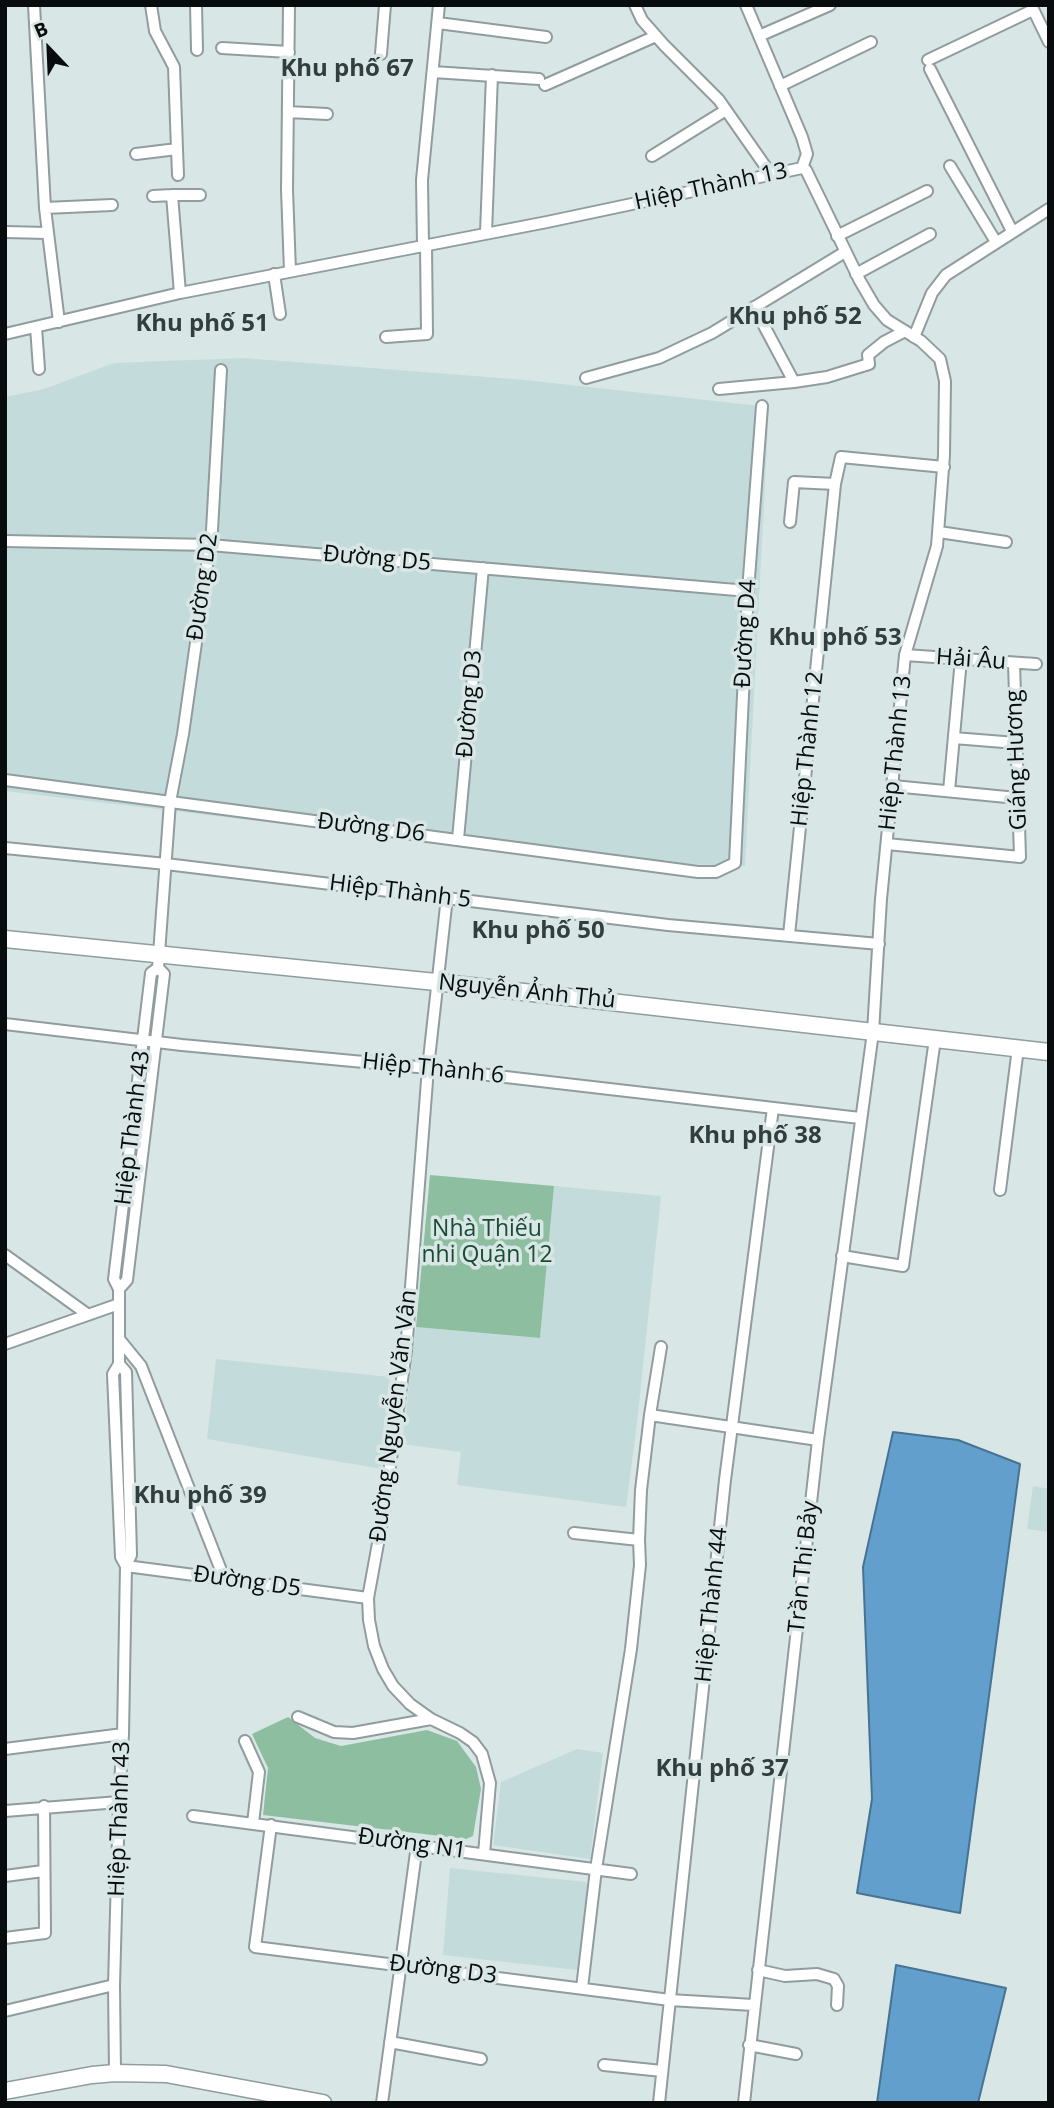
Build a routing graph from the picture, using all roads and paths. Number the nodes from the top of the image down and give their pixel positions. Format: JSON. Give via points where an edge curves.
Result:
{"nodes":[{"id":1,"x":34,"y":5,"type":"edge"},
{"id":2,"x":151,"y":5,"type":"edge"},
{"id":3,"x":196,"y":5,"type":"edge"},
{"id":4,"x":289,"y":5,"type":"edge"},
{"id":5,"x":385,"y":5,"type":"edge"},
{"id":6,"x":439,"y":5,"type":"edge"},
{"id":7,"x":635,"y":5,"type":"edge"},
{"id":8,"x":746,"y":5,"type":"edge"},
{"id":9,"x":830,"y":5,"type":"edge"},
{"id":10,"x":1032,"y":8,"type":"edge"},
{"id":11,"x":438,"y":23,"type":"junction"},
{"id":12,"x":656,"y":36,"type":"junction"},
{"id":13,"x":547,"y":37,"type":"dead end"},
{"id":14,"x":759,"y":37,"type":"junction"},
{"id":15,"x":871,"y":42,"type":"dead end"},
{"id":16,"x":1049,"y":42,"type":"edge"},
{"id":17,"x":222,"y":48,"type":"dead end"},
{"id":18,"x":197,"y":50,"type":"dead end"},
{"id":19,"x":289,"y":52,"type":"junction"},
{"id":20,"x":381,"y":54,"type":"dead end"},
{"id":21,"x":433,"y":72,"type":"junction"},
{"id":22,"x":492,"y":75,"type":"junction"},
{"id":23,"x":780,"y":86,"type":"junction"},
{"id":24,"x":726,"y":110,"type":"junction"},
{"id":25,"x":288,"y":112,"type":"junction"},
{"id":26,"x":327,"y":114,"type":"dead end"},
{"id":27,"x":177,"y":149,"type":"junction"},
{"id":28,"x":136,"y":155,"type":"dead end"},
{"id":29,"x":652,"y":156,"type":"dead end"},
{"id":30,"x":950,"y":166,"type":"dead end"},
{"id":31,"x":803,"y":168,"type":"junction"},
{"id":32,"x":769,"y":173,"type":"junction"},
{"id":33,"x":178,"y":175,"type":"dead end"},
{"id":34,"x":927,"y":191,"type":"dead end"},
{"id":35,"x":172,"y":195,"type":"junction"},
{"id":36,"x":200,"y":195,"type":"dead end"},
{"id":37,"x":153,"y":196,"type":"dead end"},
{"id":38,"x":112,"y":205,"type":"dead end"},
{"id":39,"x":45,"y":208,"type":"junction"},
{"id":40,"x":1049,"y":209,"type":"edge"},
{"id":41,"x":1012,"y":231,"type":"junction"},
{"id":42,"x":5,"y":232,"type":"edge"},
{"id":43,"x":47,"y":233,"type":"junction"},
{"id":44,"x":486,"y":233,"type":"junction"},
{"id":45,"x":930,"y":234,"type":"dead end"},
{"id":46,"x":836,"y":236,"type":"junction"},
{"id":47,"x":996,"y":242,"type":"junction"},
{"id":48,"x":424,"y":245,"type":"junction"},
{"id":49,"x":845,"y":252,"type":"junction"},
{"id":50,"x":290,"y":271,"type":"junction"},
{"id":51,"x":274,"y":274,"type":"junction"},
{"id":52,"x":856,"y":274,"type":"junction"},
{"id":53,"x":180,"y":293,"type":"junction"},
{"id":54,"x":754,"y":307,"type":"junction"},
{"id":55,"x":280,"y":314,"type":"dead end"},
{"id":56,"x":59,"y":321,"type":"junction"},
{"id":57,"x":36,"y":327,"type":"junction"},
{"id":58,"x":5,"y":334,"type":"edge"},
{"id":59,"x":909,"y":334,"type":"junction"},
{"id":60,"x":386,"y":337,"type":"dead end"},
{"id":61,"x":39,"y":369,"type":"dead end"},
{"id":62,"x":221,"y":370,"type":"dead end"},
{"id":63,"x":586,"y":378,"type":"dead end"},
{"id":64,"x":794,"y":382,"type":"junction"},
{"id":65,"x":719,"y":389,"type":"dead end"},
{"id":66,"x":762,"y":406,"type":"dead end"},
{"id":67,"x":944,"y":467,"type":"junction"},
{"id":68,"x":835,"y":484,"type":"junction"},
{"id":69,"x":790,"y":522,"type":"dead end"},
{"id":70,"x":939,"y":532,"type":"junction"},
{"id":71,"x":5,"y":541,"type":"edge"},
{"id":72,"x":1006,"y":542,"type":"dead end"},
{"id":73,"x":210,"y":545,"type":"junction"},
{"id":74,"x":482,"y":568,"type":"junction"},
{"id":75,"x":748,"y":591,"type":"junction"},
{"id":76,"x":905,"y":655,"type":"junction"},
{"id":77,"x":961,"y":659,"type":"junction"},
{"id":78,"x":1014,"y":663,"type":"junction"},
{"id":79,"x":1036,"y":664,"type":"dead end"},
{"id":80,"x":954,"y":738,"type":"junction"},
{"id":81,"x":1016,"y":743,"type":"junction"},
{"id":82,"x":5,"y":780,"type":"edge"},
{"id":83,"x":893,"y":786,"type":"junction"},
{"id":84,"x":949,"y":791,"type":"junction"},
{"id":85,"x":1017,"y":798,"type":"junction"},
{"id":86,"x":170,"y":802,"type":"junction"},
{"id":87,"x":458,"y":839,"type":"junction"},
{"id":88,"x":887,"y":844,"type":"junction"},
{"id":89,"x":5,"y":848,"type":"edge"},
{"id":90,"x":735,"y":863,"type":"joint"},
{"id":91,"x":166,"y":864,"type":"junction"},
{"id":92,"x":447,"y":897,"type":"junction"},
{"id":93,"x":789,"y":935,"type":"junction"},
{"id":94,"x":5,"y":939,"type":"edge"},
{"id":95,"x":879,"y":944,"type":"junction"},
{"id":96,"x":159,"y":961,"type":"junction"},
{"id":97,"x":436,"y":982,"type":"junction"},
{"id":98,"x":5,"y":1024,"type":"edge"},
{"id":99,"x":873,"y":1032,"type":"junction"},
{"id":100,"x":936,"y":1039,"type":"junction"},
{"id":101,"x":143,"y":1040,"type":"junction"},
{"id":102,"x":156,"y":1042,"type":"junction"},
{"id":103,"x":1018,"y":1048,"type":"junction"},
{"id":104,"x":1049,"y":1052,"type":"edge"},
{"id":105,"x":428,"y":1069,"type":"junction"},
{"id":106,"x":773,"y":1108,"type":"junction"},
{"id":107,"x":860,"y":1118,"type":"junction"},
{"id":108,"x":1000,"y":1190,"type":"dead end"},
{"id":109,"x":5,"y":1255,"type":"edge"},
{"id":110,"x":842,"y":1256,"type":"junction"},
{"id":111,"x":119,"y":1289,"type":"junction"},
{"id":112,"x":119,"y":1304,"type":"junction"},
{"id":113,"x":87,"y":1314,"type":"junction"},
{"id":114,"x":119,"y":1339,"type":"junction"},
{"id":115,"x":5,"y":1344,"type":"edge"},
{"id":116,"x":661,"y":1347,"type":"dead end"},
{"id":117,"x":650,"y":1415,"type":"junction"},
{"id":118,"x":731,"y":1428,"type":"junction"},
{"id":119,"x":818,"y":1440,"type":"junction"},
{"id":120,"x":575,"y":1533,"type":"dead end"},
{"id":121,"x":639,"y":1540,"type":"junction"},
{"id":122,"x":126,"y":1566,"type":"junction"},
{"id":123,"x":224,"y":1578,"type":"junction"},
{"id":124,"x":368,"y":1598,"type":"junction"},
{"id":125,"x":298,"y":1717,"type":"dead end"},
{"id":126,"x":431,"y":1719,"type":"junction"},
{"id":127,"x":123,"y":1734,"type":"junction"},
{"id":128,"x":245,"y":1741,"type":"dead end"},
{"id":129,"x":5,"y":1749,"type":"edge"},
{"id":130,"x":119,"y":1802,"type":"junction"},
{"id":131,"x":44,"y":1806,"type":"junction"},
{"id":132,"x":5,"y":1811,"type":"edge"},
{"id":133,"x":193,"y":1816,"type":"dead end"},
{"id":134,"x":253,"y":1823,"type":"junction"},
{"id":135,"x":271,"y":1825,"type":"junction"},
{"id":136,"x":417,"y":1845,"type":"junction"},
{"id":137,"x":484,"y":1854,"type":"junction"},
{"id":138,"x":596,"y":1869,"type":"junction"},
{"id":139,"x":43,"y":1871,"type":"junction"},
{"id":140,"x":631,"y":1874,"type":"dead end"},
{"id":141,"x":5,"y":1876,"type":"edge"},
{"id":142,"x":5,"y":1938,"type":"edge"},
{"id":143,"x":401,"y":1964,"type":"junction"},
{"id":144,"x":758,"y":1970,"type":"junction"},
{"id":145,"x":114,"y":1985,"type":"junction"},
{"id":146,"x":582,"y":1988,"type":"junction"},
{"id":147,"x":670,"y":2000,"type":"junction"},
{"id":148,"x":753,"y":2005,"type":"junction"},
{"id":149,"x":838,"y":2005,"type":"dead end"},
{"id":150,"x":5,"y":2011,"type":"edge"},
{"id":151,"x":390,"y":2042,"type":"junction"},
{"id":152,"x":749,"y":2045,"type":"junction"},
{"id":153,"x":796,"y":2054,"type":"dead end"},
{"id":154,"x":481,"y":2059,"type":"dead end"},
{"id":155,"x":604,"y":2065,"type":"dead end"},
{"id":156,"x":662,"y":2071,"type":"junction"},
{"id":157,"x":115,"y":2073,"type":"junction"},
{"id":158,"x":5,"y":2091,"type":"edge"},
{"id":159,"x":259,"y":2097,"type":"edge"},
{"id":160,"x":323,"y":2103,"type":"edge"},
{"id":161,"x":382,"y":2103,"type":"edge"},
{"id":162,"x":659,"y":2103,"type":"edge"},
{"id":163,"x":744,"y":2103,"type":"edge"}],
"edges":[{"from":1,"to":39,"type":"street"},
{"from":2,"to":27,"type":"street","via":[[155,30],[174,67]]},
{"from":3,"to":18,"type":"street"},
{"from":4,"to":19,"type":"street"},
{"from":5,"to":20,"type":"street"},
{"from":6,"to":11,"type":"street"},
{"from":7,"to":12,"type":"street"},
{"from":8,"to":14,"type":"street"},
{"from":9,"to":14,"type":"street"},
{"from":10,"to":16,"type":"street"},
{"from":10,"to":41,"type":"street","via":[[929,64]]},
{"from":11,"to":13,"type":"street"},
{"from":11,"to":21,"type":"street"},
{"from":12,"to":22,"type":"street","via":[[542,82]]},
{"from":12,"to":24,"type":"street"},
{"from":14,"to":23,"type":"street"},
{"from":15,"to":23,"type":"street"},
{"from":17,"to":19,"type":"street"},
{"from":19,"to":25,"type":"street"},
{"from":21,"to":22,"type":"street"},
{"from":21,"to":48,"type":"street","via":[[422,180]]},
{"from":22,"to":44,"type":"street"},
{"from":23,"to":31,"type":"street","via":[[807,154]]},
{"from":24,"to":29,"type":"street"},
{"from":24,"to":32,"type":"street"},
{"from":25,"to":26,"type":"street"},
{"from":25,"to":50,"type":"street"},
{"from":27,"to":28,"type":"street"},
{"from":27,"to":33,"type":"street"},
{"from":30,"to":47,"type":"street"},
{"from":31,"to":32,"type":"street","name":"Hiệp Thành 13"},
{"from":31,"to":46,"type":"street","name":"Hiệp Thành 13"},
{"from":32,"to":44,"type":"street","name":"Hiệp Thành 13"},
{"from":34,"to":46,"type":"street"},
{"from":35,"to":36,"type":"street"},
{"from":35,"to":37,"type":"street"},
{"from":35,"to":53,"type":"street"},
{"from":38,"to":39,"type":"street"},
{"from":39,"to":43,"type":"street"},
{"from":40,"to":41,"type":"street"},
{"from":41,"to":47,"type":"street"},
{"from":42,"to":43,"type":"street"},
{"from":43,"to":56,"type":"street"},
{"from":44,"to":48,"type":"street","name":"Hiệp Thành 13"},
{"from":45,"to":52,"type":"street"},
{"from":46,"to":49,"type":"street","name":"Hiệp Thành 13"},
{"from":47,"to":59,"type":"street","via":[[946,275]]},
{"from":48,"to":50,"type":"street","name":"Hiệp Thành 13"},
{"from":48,"to":60,"type":"street","via":[[427,334]]},
{"from":49,"to":52,"type":"street","name":"Hiệp Thành 13"},
{"from":49,"to":54,"type":"street"},
{"from":50,"to":51,"type":"street","name":"Hiệp Thành 13"},
{"from":51,"to":53,"type":"street","name":"Hiệp Thành 13"},
{"from":51,"to":55,"type":"street"},
{"from":52,"to":59,"type":"street","name":"Hiệp Thành 13","via":[[887,320]]},
{"from":53,"to":56,"type":"street","name":"Hiệp Thành 13"},
{"from":54,"to":63,"type":"street","via":[[659,358]]},
{"from":54,"to":64,"type":"street"},
{"from":56,"to":57,"type":"street","name":"Hiệp Thành 13"},
{"from":57,"to":58,"type":"street","name":"Hiệp Thành 13"},
{"from":57,"to":61,"type":"street"},
{"from":59,"to":64,"type":"street","via":[[884,342],[868,355],[869,364]]},
{"from":59,"to":67,"type":"street","name":"Hiệp Thành 13","via":[[937,354],[943,368]]},
{"from":62,"to":73,"type":"street","name":"Đường D2"},
{"from":64,"to":65,"type":"street"},
{"from":66,"to":75,"type":"street","name":"Đường D4"},
{"from":67,"to":68,"type":"street","name":"Hiệp Thành 12","via":[[841,457]]},
{"from":67,"to":70,"type":"street","name":"Hiệp Thành 13"},
{"from":68,"to":69,"type":"street","via":[[794,482]]},
{"from":68,"to":93,"type":"street","name":"Hiệp Thành 12"},
{"from":70,"to":72,"type":"street"},
{"from":70,"to":76,"type":"street","name":"Hiệp Thành 13"},
{"from":71,"to":73,"type":"street","name":"Đường D5"},
{"from":73,"to":74,"type":"street","name":"Đường D5"},
{"from":73,"to":86,"type":"street","name":"Đường D2"},
{"from":74,"to":75,"type":"street","name":"Đường D5"},
{"from":74,"to":87,"type":"street","name":"Đường D3"},
{"from":75,"to":90,"type":"street","name":"Đường D4"},
{"from":76,"to":77,"type":"street","name":"Hải Âu"},
{"from":76,"to":83,"type":"street","name":"Hiệp Thành 13"},
{"from":77,"to":78,"type":"street","name":"Hải Âu"},
{"from":77,"to":80,"type":"street"},
{"from":78,"to":79,"type":"street","name":"Hải Âu"},
{"from":78,"to":81,"type":"street","name":"Giáng Hương"},
{"from":80,"to":81,"type":"street"},
{"from":80,"to":84,"type":"street"},
{"from":81,"to":85,"type":"street","name":"Giáng Hương"},
{"from":82,"to":86,"type":"street","name":"Đường D6"},
{"from":83,"to":84,"type":"street"},
{"from":83,"to":88,"type":"street","name":"Hiệp Thành 13"},
{"from":84,"to":85,"type":"street"},
{"from":85,"to":88,"type":"street","name":"Giáng Hương","via":[[1020,857]]},
{"from":86,"to":87,"type":"street","name":"Đường D6"},
{"from":86,"to":91,"type":"street","name":"Hiệp Thành 43"},
{"from":87,"to":90,"type":"street","name":"Đường D6","via":[[698,872],[716,872]]},
{"from":88,"to":95,"type":"street","name":"Hiệp Thành 13"},
{"from":89,"to":91,"type":"street","name":"Hiệp Thành 5"},
{"from":91,"to":92,"type":"street","name":"Hiệp Thành 5"},
{"from":91,"to":96,"type":"street","name":"Hiệp Thành 43"},
{"from":92,"to":93,"type":"street","name":"Hiệp Thành 5"},
{"from":92,"to":97,"type":"street","name":"Đường Nguyễn Văn Vân"},
{"from":93,"to":95,"type":"street","name":"Hiệp Thành 5"},
{"from":94,"to":96,"type":"main road","name":"Nguyễn Ảnh Thủ"},
{"from":95,"to":99,"type":"street","name":"Hiệp Thành 13"},
{"from":96,"to":97,"type":"main road","name":"Nguyễn Ảnh Thủ"},
{"from":96,"to":101,"type":"street","name":"Hiệp Thành 43","via":[[151,973]]},
{"from":96,"to":102,"type":"street","name":"Hiệp Thành 43","via":[[164,974]]},
{"from":97,"to":99,"type":"main road","name":"Nguyễn Ảnh Thủ"},
{"from":97,"to":105,"type":"street","name":"Đường Nguyễn Văn Vân"},
{"from":98,"to":101,"type":"street","name":"Hiệp Thành 6"},
{"from":99,"to":100,"type":"main road","name":"Nguyễn Ảnh Thủ"},
{"from":99,"to":107,"type":"street","name":"Trần Thị Bảy"},
{"from":100,"to":103,"type":"main road","name":"Nguyễn Ảnh Thủ"},
{"from":100,"to":110,"type":"street","via":[[903,1266]]},
{"from":101,"to":102,"type":"street","name":"Hiệp Thành 6"},
{"from":101,"to":111,"type":"street","name":"Hiệp Thành 43","via":[[114,1279]]},
{"from":102,"to":105,"type":"street","name":"Hiệp Thành 6"},
{"from":102,"to":111,"type":"street","name":"Hiệp Thành 43","via":[[127,1280]]},
{"from":103,"to":104,"type":"main road","name":"Nguyễn Ảnh Thủ"},
{"from":103,"to":108,"type":"street"},
{"from":105,"to":106,"type":"street","name":"Hiệp Thành 6"},
{"from":105,"to":124,"type":"street","name":"Đường Nguyễn Văn Vân","via":[[406,1351]]},
{"from":106,"to":107,"type":"street","name":"Hiệp Thành 6"},
{"from":106,"to":118,"type":"street","name":"Hiệp Thành 44"},
{"from":107,"to":110,"type":"street","name":"Trần Thị Bảy"},
{"from":109,"to":113,"type":"street"},
{"from":110,"to":119,"type":"street","name":"Trần Thị Bảy"},
{"from":111,"to":112,"type":"street","name":"Hiệp Thành 43"},
{"from":112,"to":113,"type":"street"},
{"from":112,"to":114,"type":"street","name":"Hiệp Thành 43"},
{"from":113,"to":115,"type":"street"},
{"from":114,"to":122,"type":"street","name":"Hiệp Thành 43","via":[[119,1364],[113,1374],[121,1557]]},
{"from":114,"to":123,"type":"street","via":[[141,1366]]},
{"from":116,"to":117,"type":"street"},
{"from":117,"to":118,"type":"street"},
{"from":117,"to":121,"type":"street"},
{"from":118,"to":119,"type":"street"},
{"from":118,"to":147,"type":"street","name":"Hiệp Thành 44"},
{"from":119,"to":144,"type":"street","name":"Trần Thị Bảy"},
{"from":120,"to":121,"type":"street"},
{"from":121,"to":138,"type":"street","via":[[631,1649]]},
{"from":122,"to":123,"type":"street","name":"Đường D5"},
{"from":122,"to":127,"type":"street","name":"Hiệp Thành 43"},
{"from":123,"to":124,"type":"street","name":"Đường D5"},
{"from":124,"to":126,"type":"street","name":"Đường Nguyễn Văn Vân","via":[[374,1646],[383,1669],[393,1686]]},
{"from":125,"to":126,"type":"street","via":[[334,1732],[353,1733]]},
{"from":126,"to":137,"type":"street","name":"Đường Nguyễn Văn Vân","via":[[460,1733],[482,1754],[490,1783]]},
{"from":127,"to":129,"type":"street"},
{"from":127,"to":130,"type":"street","name":"Hiệp Thành 43"},
{"from":128,"to":134,"type":"street","via":[[259,1772]]},
{"from":130,"to":131,"type":"street"},
{"from":130,"to":145,"type":"street","name":"Hiệp Thành 43"},
{"from":131,"to":132,"type":"street"},
{"from":131,"to":139,"type":"street"},
{"from":133,"to":134,"type":"street","name":"Đường N1"},
{"from":134,"to":135,"type":"street","name":"Đường N1"},
{"from":135,"to":136,"type":"street","name":"Đường N1"},
{"from":135,"to":143,"type":"street","name":"Đường D3","via":[[255,1947]]},
{"from":136,"to":137,"type":"street","name":"Đường N1"},
{"from":136,"to":143,"type":"street"},
{"from":137,"to":138,"type":"street","name":"Đường N1"},
{"from":138,"to":140,"type":"street","name":"Đường N1"},
{"from":138,"to":146,"type":"street"},
{"from":139,"to":141,"type":"street"},
{"from":139,"to":142,"type":"street","via":[[45,1933]]},
{"from":143,"to":146,"type":"street","name":"Đường D3"},
{"from":143,"to":151,"type":"street"},
{"from":144,"to":148,"type":"street","name":"Trần Thị Bảy"},
{"from":144,"to":149,"type":"street","via":[[834,1979]]},
{"from":145,"to":150,"type":"street"},
{"from":145,"to":157,"type":"street","name":"Hiệp Thành 43"},
{"from":146,"to":147,"type":"street","name":"Đường D3"},
{"from":147,"to":148,"type":"street","name":"Đường D3"},
{"from":147,"to":156,"type":"street","name":"Hiệp Thành 44"},
{"from":148,"to":152,"type":"street","name":"Trần Thị Bảy"},
{"from":151,"to":154,"type":"street"},
{"from":151,"to":161,"type":"street"},
{"from":152,"to":153,"type":"street"},
{"from":152,"to":163,"type":"street","name":"Trần Thị Bảy"},
{"from":155,"to":156,"type":"street"},
{"from":156,"to":162,"type":"street","name":"Hiệp Thành 44"},
{"from":157,"to":158,"type":"main road"},
{"from":157,"to":159,"type":"main road","via":[[166,2074]]},
{"from":159,"to":160,"type":"main road"}]}
